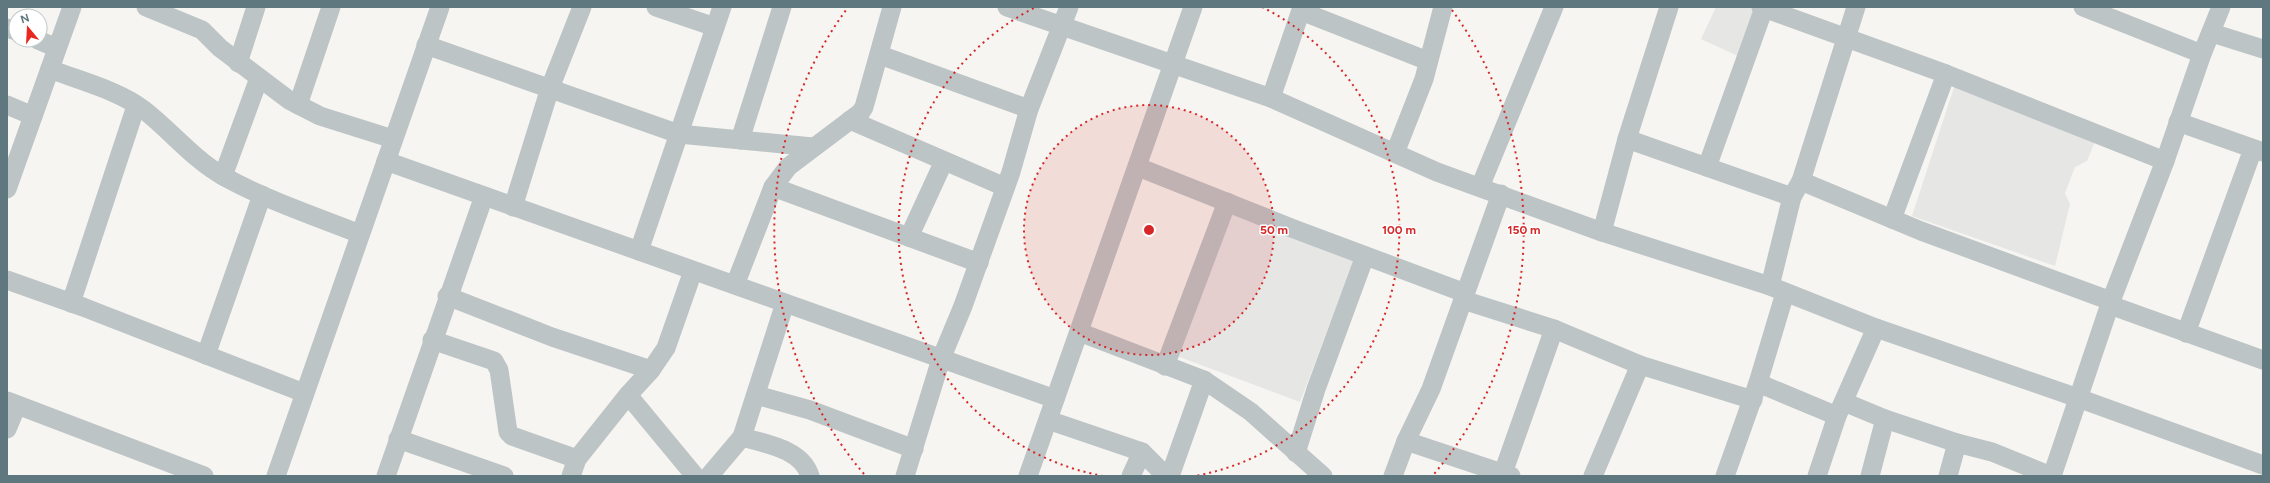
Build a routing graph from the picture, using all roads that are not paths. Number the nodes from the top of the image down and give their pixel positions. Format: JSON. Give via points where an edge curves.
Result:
{"nodes":[{"id":1,"x":72,"y":7,"type":"edge"},
{"id":2,"x":146,"y":7,"type":"edge"},
{"id":3,"x":256,"y":7,"type":"edge"},
{"id":4,"x":331,"y":7,"type":"edge"},
{"id":5,"x":440,"y":7,"type":"edge"},
{"id":6,"x":582,"y":7,"type":"edge"},
{"id":7,"x":656,"y":7,"type":"edge"},
{"id":8,"x":722,"y":7,"type":"edge"},
{"id":9,"x":782,"y":7,"type":"edge"},
{"id":10,"x":892,"y":7,"type":"edge"},
{"id":11,"x":1007,"y":7,"type":"edge"},
{"id":12,"x":1069,"y":7,"type":"edge"},
{"id":13,"x":1193,"y":7,"type":"edge"},
{"id":14,"x":1443,"y":7,"type":"edge"},
{"id":15,"x":1554,"y":7,"type":"edge"},
{"id":16,"x":1669,"y":7,"type":"edge"},
{"id":17,"x":1856,"y":7,"type":"edge"},
{"id":18,"x":2083,"y":7,"type":"edge"},
{"id":19,"x":2220,"y":7,"type":"edge"},
{"id":20,"x":1763,"y":8,"type":"edge"},
{"id":21,"x":1302,"y":9,"type":"edge"},
{"id":22,"x":170,"y":12,"type":"edge"},
{"id":23,"x":715,"y":26,"type":"junction"},
{"id":24,"x":1062,"y":27,"type":"junction"},
{"id":25,"x":2212,"y":33,"type":"junction"},
{"id":26,"x":1846,"y":39,"type":"junction"},
{"id":27,"x":48,"y":44,"type":"edge"},
{"id":28,"x":426,"y":45,"type":"junction"},
{"id":29,"x":57,"y":48,"type":"junction"},
{"id":30,"x":2263,"y":49,"type":"edge"},
{"id":31,"x":880,"y":54,"type":"junction"},
{"id":32,"x":2202,"y":54,"type":"junction"},
{"id":33,"x":1428,"y":61,"type":"junction"},
{"id":34,"x":238,"y":63,"type":"junction"},
{"id":35,"x":1174,"y":65,"type":"junction"},
{"id":36,"x":50,"y":69,"type":"junction"},
{"id":37,"x":1946,"y":74,"type":"junction"},
{"id":38,"x":259,"y":78,"type":"junction"},
{"id":39,"x":550,"y":88,"type":"junction"},
{"id":40,"x":1271,"y":98,"type":"junction"},
{"id":41,"x":7,"y":105,"type":"edge"},
{"id":42,"x":298,"y":105,"type":"junction"},
{"id":43,"x":136,"y":106,"type":"junction"},
{"id":44,"x":1030,"y":109,"type":"junction"},
{"id":45,"x":33,"y":116,"type":"junction"},
{"id":46,"x":850,"y":120,"type":"junction"},
{"id":47,"x":2178,"y":122,"type":"junction"},
{"id":48,"x":679,"y":134,"type":"junction"},
{"id":49,"x":393,"y":139,"type":"junction"},
{"id":50,"x":1628,"y":139,"type":"junction"},
{"id":51,"x":740,"y":140,"type":"junction"},
{"id":52,"x":813,"y":147,"type":"junction"},
{"id":53,"x":2258,"y":150,"type":"edge"},
{"id":54,"x":1395,"y":153,"type":"junction"},
{"id":55,"x":386,"y":161,"type":"junction"},
{"id":56,"x":944,"y":161,"type":"junction"},
{"id":57,"x":2165,"y":161,"type":"junction"},
{"id":58,"x":1138,"y":167,"type":"junction"},
{"id":59,"x":1707,"y":167,"type":"junction"},
{"id":60,"x":222,"y":176,"type":"junction"},
{"id":61,"x":773,"y":187,"type":"junction"},
{"id":62,"x":1006,"y":187,"type":"junction"},
{"id":63,"x":1480,"y":187,"type":"junction"},
{"id":64,"x":7,"y":189,"type":"edge"},
{"id":65,"x":1797,"y":189,"type":"junction"},
{"id":66,"x":262,"y":194,"type":"junction"},
{"id":67,"x":1500,"y":194,"type":"junction"},
{"id":68,"x":484,"y":196,"type":"junction"},
{"id":69,"x":1227,"y":202,"type":"junction"},
{"id":70,"x":513,"y":206,"type":"junction"},
{"id":71,"x":1892,"y":219,"type":"junction"},
{"id":72,"x":1602,"y":232,"type":"junction"},
{"id":73,"x":360,"y":234,"type":"junction"},
{"id":74,"x":909,"y":237,"type":"junction"},
{"id":75,"x":639,"y":251,"type":"junction"},
{"id":76,"x":1365,"y":256,"type":"junction"},
{"id":77,"x":979,"y":263,"type":"junction"},
{"id":78,"x":694,"y":271,"type":"junction"},
{"id":79,"x":7,"y":280,"type":"edge"},
{"id":80,"x":735,"y":285,"type":"junction"},
{"id":81,"x":1777,"y":289,"type":"junction"},
{"id":82,"x":447,"y":296,"type":"junction"},
{"id":83,"x":1464,"y":296,"type":"junction"},
{"id":84,"x":71,"y":303,"type":"junction"},
{"id":85,"x":785,"y":303,"type":"junction"},
{"id":86,"x":2110,"y":303,"type":"junction"},
{"id":87,"x":1876,"y":328,"type":"junction"},
{"id":88,"x":1554,"y":329,"type":"junction"},
{"id":89,"x":1079,"y":332,"type":"junction"},
{"id":90,"x":2186,"y":333,"type":"junction"},
{"id":91,"x":432,"y":340,"type":"junction"},
{"id":92,"x":206,"y":355,"type":"junction"},
{"id":93,"x":941,"y":359,"type":"junction"},
{"id":94,"x":2263,"y":359,"type":"edge"},
{"id":95,"x":1640,"y":364,"type":"junction"},
{"id":96,"x":1165,"y":366,"type":"junction"},
{"id":97,"x":650,"y":370,"type":"junction"},
{"id":98,"x":1204,"y":380,"type":"junction"},
{"id":99,"x":1756,"y":392,"type":"junction"},
{"id":100,"x":304,"y":393,"type":"junction"},
{"id":101,"x":628,"y":395,"type":"junction"},
{"id":102,"x":756,"y":395,"type":"junction"},
{"id":103,"x":2078,"y":398,"type":"junction"},
{"id":104,"x":1055,"y":399,"type":"junction"},
{"id":105,"x":12,"y":403,"type":"edge"},
{"id":106,"x":1841,"y":409,"type":"junction"},
{"id":107,"x":1885,"y":419,"type":"junction"},
{"id":108,"x":1048,"y":420,"type":"junction"},
{"id":109,"x":7,"y":429,"type":"edge"},
{"id":110,"x":742,"y":437,"type":"junction"},
{"id":111,"x":398,"y":439,"type":"junction"},
{"id":112,"x":1406,"y":441,"type":"junction"},
{"id":113,"x":1956,"y":443,"type":"junction"},
{"id":114,"x":914,"y":448,"type":"junction"},
{"id":115,"x":1142,"y":452,"type":"junction"},
{"id":116,"x":1296,"y":453,"type":"junction"},
{"id":117,"x":2263,"y":465,"type":"edge"},
{"id":118,"x":574,"y":468,"type":"edge"},
{"id":119,"x":163,"y":469,"type":"edge"},
{"id":120,"x":1507,"y":474,"type":"edge"},
{"id":121,"x":204,"y":476,"type":"edge"},
{"id":122,"x":276,"y":476,"type":"edge"},
{"id":123,"x":386,"y":476,"type":"edge"},
{"id":124,"x":504,"y":476,"type":"edge"},
{"id":125,"x":695,"y":476,"type":"edge"},
{"id":126,"x":709,"y":476,"type":"edge"},
{"id":127,"x":810,"y":476,"type":"edge"},
{"id":128,"x":905,"y":476,"type":"edge"},
{"id":129,"x":1028,"y":476,"type":"edge"},
{"id":130,"x":1131,"y":476,"type":"edge"},
{"id":131,"x":1166,"y":476,"type":"edge"},
{"id":132,"x":1170,"y":476,"type":"edge"},
{"id":133,"x":1323,"y":476,"type":"edge"},
{"id":134,"x":1393,"y":476,"type":"edge"},
{"id":135,"x":1593,"y":476,"type":"edge"},
{"id":136,"x":1725,"y":476,"type":"edge"},
{"id":137,"x":1817,"y":476,"type":"edge"},
{"id":138,"x":1870,"y":476,"type":"edge"},
{"id":139,"x":1948,"y":476,"type":"edge"},
{"id":140,"x":2052,"y":476,"type":"edge"}],
"edges":[{"from":1,"to":29,"type":"street"},
{"from":2,"to":22,"type":"street"},
{"from":3,"to":34,"type":"street"},
{"from":4,"to":42,"type":"street"},
{"from":5,"to":28,"type":"street"},
{"from":6,"to":39,"type":"street"},
{"from":7,"to":23,"type":"street"},
{"from":8,"to":23,"type":"street"},
{"from":9,"to":51,"type":"street"},
{"from":10,"to":31,"type":"street"},
{"from":11,"to":24,"type":"street"},
{"from":12,"to":24,"type":"street"},
{"from":13,"to":35,"type":"street"},
{"from":14,"to":33,"type":"street"},
{"from":15,"to":63,"type":"street"},
{"from":16,"to":50,"type":"street"},
{"from":17,"to":26,"type":"street"},
{"from":18,"to":32,"type":"street"},
{"from":19,"to":25,"type":"street"},
{"from":20,"to":26,"type":"street"},
{"from":20,"to":59,"type":"street"},
{"from":21,"to":33,"type":"street"},
{"from":21,"to":40,"type":"street"},
{"from":22,"to":34,"type":"street","via":[[202,30]]},
{"from":23,"to":48,"type":"street"},
{"from":24,"to":35,"type":"street"},
{"from":24,"to":44,"type":"street"},
{"from":25,"to":30,"type":"street"},
{"from":25,"to":32,"type":"street"},
{"from":26,"to":37,"type":"street"},
{"from":26,"to":65,"type":"street"},
{"from":27,"to":29,"type":"street"},
{"from":28,"to":39,"type":"street"},
{"from":28,"to":49,"type":"street"},
{"from":29,"to":36,"type":"street"},
{"from":31,"to":44,"type":"street"},
{"from":31,"to":46,"type":"street","via":[[864,107]]},
{"from":32,"to":47,"type":"street"},
{"from":33,"to":54,"type":"street","via":[[1424,79]]},
{"from":34,"to":38,"type":"street"},
{"from":35,"to":40,"type":"street"},
{"from":35,"to":58,"type":"street"},
{"from":36,"to":43,"type":"street","via":[[118,96]]},
{"from":36,"to":45,"type":"street"},
{"from":37,"to":57,"type":"street"},
{"from":37,"to":71,"type":"street"},
{"from":38,"to":42,"type":"street"},
{"from":38,"to":60,"type":"street"},
{"from":39,"to":48,"type":"street"},
{"from":39,"to":70,"type":"street"},
{"from":40,"to":54,"type":"street"},
{"from":41,"to":45,"type":"street"},
{"from":42,"to":49,"type":"street","via":[[320,116]]},
{"from":43,"to":60,"type":"street"},
{"from":43,"to":84,"type":"street"},
{"from":44,"to":62,"type":"street"},
{"from":45,"to":64,"type":"street"},
{"from":46,"to":52,"type":"street"},
{"from":46,"to":56,"type":"street"},
{"from":47,"to":53,"type":"street"},
{"from":47,"to":57,"type":"street"},
{"from":48,"to":51,"type":"street"},
{"from":48,"to":75,"type":"street"},
{"from":49,"to":55,"type":"street"},
{"from":50,"to":59,"type":"street"},
{"from":50,"to":72,"type":"street"},
{"from":51,"to":52,"type":"street"},
{"from":52,"to":61,"type":"street","via":[[788,167]]},
{"from":53,"to":90,"type":"street"},
{"from":54,"to":63,"type":"street","via":[[1437,172]]},
{"from":55,"to":68,"type":"street"},
{"from":55,"to":73,"type":"street"},
{"from":56,"to":62,"type":"street"},
{"from":56,"to":74,"type":"street"},
{"from":57,"to":86,"type":"street"},
{"from":58,"to":69,"type":"street"},
{"from":58,"to":89,"type":"street"},
{"from":59,"to":65,"type":"street"},
{"from":60,"to":66,"type":"street"},
{"from":61,"to":74,"type":"street"},
{"from":61,"to":80,"type":"street"},
{"from":62,"to":77,"type":"street"},
{"from":63,"to":67,"type":"street"},
{"from":65,"to":71,"type":"street"},
{"from":65,"to":81,"type":"street"},
{"from":66,"to":73,"type":"street"},
{"from":66,"to":92,"type":"street"},
{"from":67,"to":72,"type":"street"},
{"from":67,"to":83,"type":"street"},
{"from":68,"to":70,"type":"street"},
{"from":68,"to":82,"type":"street"},
{"from":69,"to":76,"type":"street"},
{"from":69,"to":96,"type":"street"},
{"from":70,"to":75,"type":"street"},
{"from":71,"to":86,"type":"street"},
{"from":72,"to":81,"type":"street"},
{"from":73,"to":100,"type":"street"},
{"from":74,"to":77,"type":"street"},
{"from":75,"to":78,"type":"street"},
{"from":76,"to":83,"type":"street"},
{"from":76,"to":116,"type":"street","via":[[1316,389]]},
{"from":77,"to":93,"type":"street"},
{"from":78,"to":80,"type":"street"},
{"from":78,"to":97,"type":"street","via":[[666,348]]},
{"from":79,"to":84,"type":"street"},
{"from":80,"to":85,"type":"street"},
{"from":81,"to":87,"type":"street"},
{"from":81,"to":99,"type":"street"},
{"from":82,"to":91,"type":"street"},
{"from":82,"to":97,"type":"street","via":[[552,337]]},
{"from":83,"to":88,"type":"street"},
{"from":83,"to":112,"type":"street","via":[[1431,389]]},
{"from":84,"to":92,"type":"street"},
{"from":85,"to":93,"type":"street"},
{"from":85,"to":102,"type":"street"},
{"from":86,"to":90,"type":"street"},
{"from":86,"to":103,"type":"street"},
{"from":87,"to":103,"type":"street"},
{"from":87,"to":106,"type":"street"},
{"from":88,"to":95,"type":"street"},
{"from":88,"to":120,"type":"street"},
{"from":89,"to":96,"type":"street"},
{"from":89,"to":104,"type":"street"},
{"from":90,"to":94,"type":"street"},
{"from":91,"to":111,"type":"street"},
{"from":91,"to":118,"type":"street","via":[[494,361],[499,370],[506,426],[512,436]]},
{"from":92,"to":100,"type":"street"},
{"from":93,"to":104,"type":"street"},
{"from":93,"to":114,"type":"street"},
{"from":95,"to":99,"type":"street"},
{"from":95,"to":135,"type":"street"},
{"from":96,"to":98,"type":"street"},
{"from":97,"to":101,"type":"street"},
{"from":98,"to":116,"type":"street","via":[[1251,412]]},
{"from":98,"to":132,"type":"street"},
{"from":99,"to":106,"type":"street"},
{"from":99,"to":136,"type":"street"},
{"from":100,"to":122,"type":"street"},
{"from":101,"to":118,"type":"street"},
{"from":101,"to":125,"type":"street"},
{"from":102,"to":110,"type":"street"},
{"from":102,"to":114,"type":"street","via":[[810,410]]},
{"from":103,"to":117,"type":"street"},
{"from":103,"to":140,"type":"street"},
{"from":104,"to":108,"type":"street"},
{"from":105,"to":109,"type":"street"},
{"from":105,"to":119,"type":"street"},
{"from":106,"to":107,"type":"street"},
{"from":106,"to":137,"type":"street"},
{"from":107,"to":113,"type":"street"},
{"from":107,"to":138,"type":"street"},
{"from":108,"to":115,"type":"street"},
{"from":108,"to":129,"type":"street"},
{"from":110,"to":126,"type":"street"},
{"from":110,"to":127,"type":"street","via":[[778,448],[794,456],[808,467]]},
{"from":111,"to":123,"type":"street"},
{"from":111,"to":124,"type":"street"},
{"from":112,"to":120,"type":"street"},
{"from":112,"to":134,"type":"street"},
{"from":113,"to":139,"type":"street"},
{"from":113,"to":140,"type":"street","via":[[1992,452]]},
{"from":114,"to":128,"type":"street"},
{"from":115,"to":130,"type":"street"},
{"from":115,"to":131,"type":"street"},
{"from":116,"to":133,"type":"street"},
{"from":119,"to":121,"type":"street"}]}
